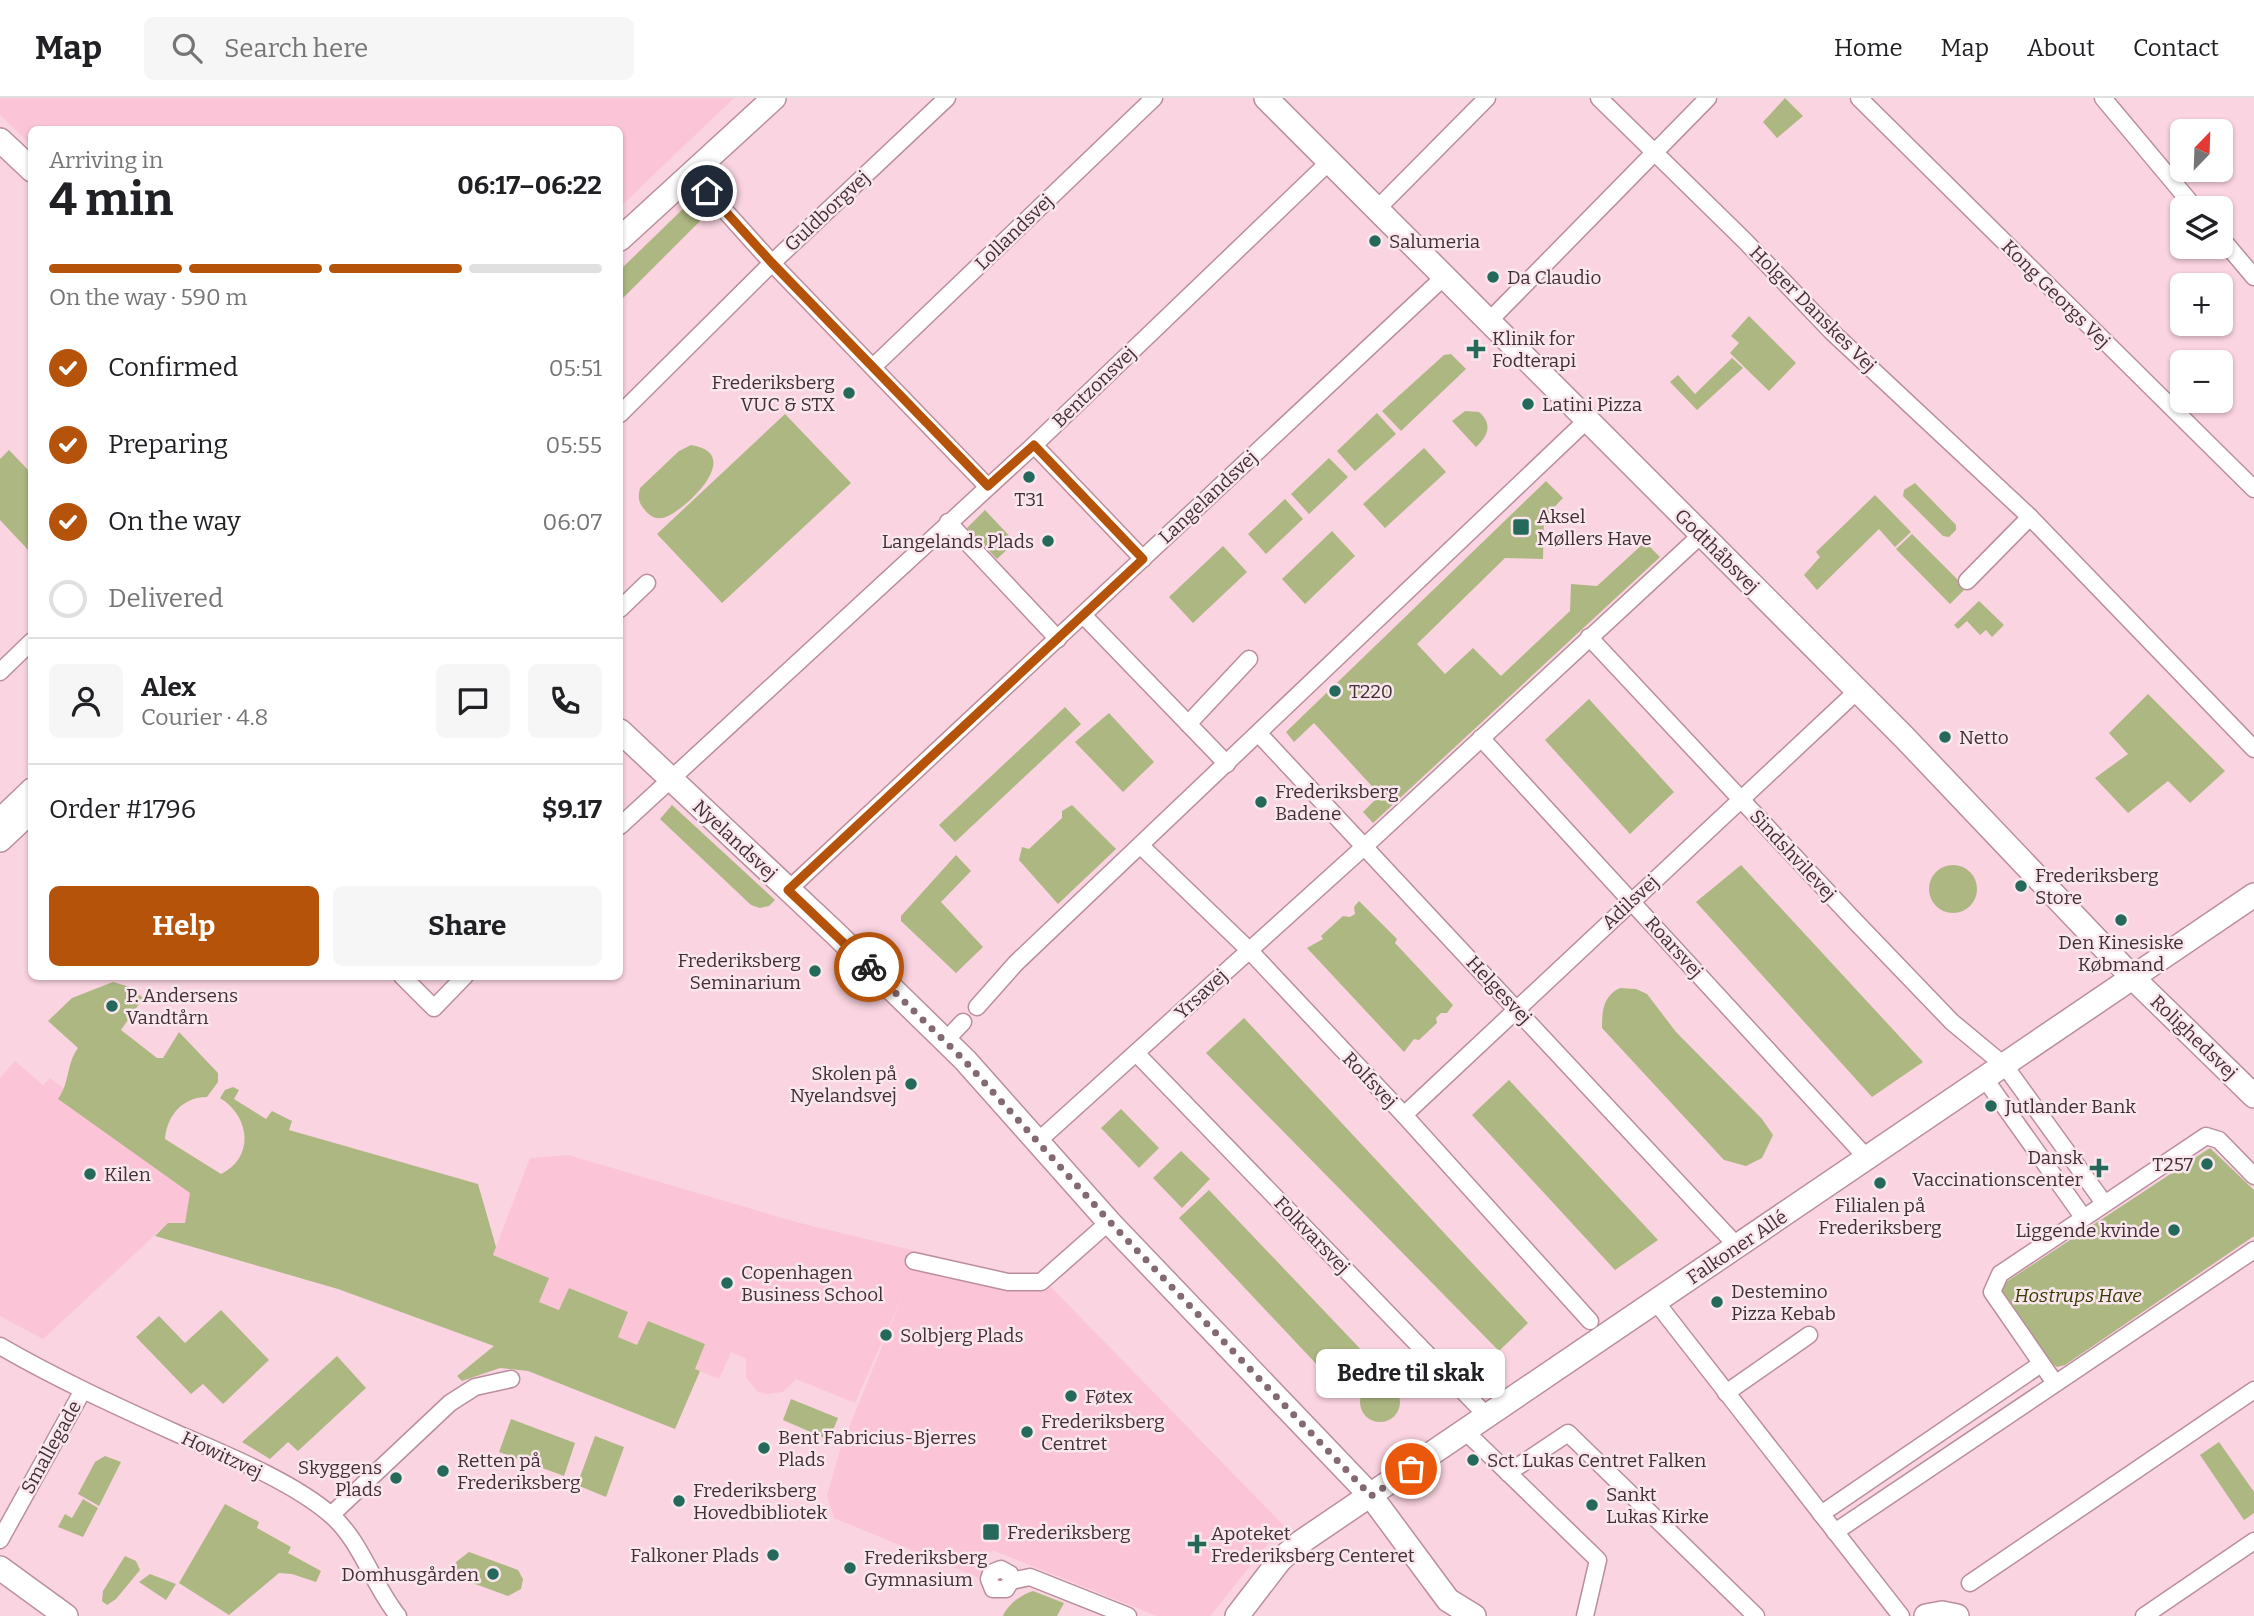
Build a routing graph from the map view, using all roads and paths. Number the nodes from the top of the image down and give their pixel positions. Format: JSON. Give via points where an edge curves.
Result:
{"nodes":[{"id":1,"x":762,"y":98,"type":"edge"},
{"id":2,"x":774,"y":98,"type":"edge"},
{"id":3,"x":947,"y":98,"type":"edge"},
{"id":4,"x":1154,"y":98,"type":"edge"},
{"id":5,"x":1266,"y":98,"type":"edge"},
{"id":6,"x":1487,"y":98,"type":"edge"},
{"id":7,"x":1599,"y":98,"type":"edge"},
{"id":8,"x":1708,"y":98,"type":"edge"},
{"id":9,"x":1859,"y":98,"type":"edge"},
{"id":10,"x":2103,"y":98,"type":"edge"},
{"id":11,"x":0,"y":140,"type":"edge"},
{"id":12,"x":1654,"y":153,"type":"junction"},
{"id":13,"x":1329,"y":162,"type":"junction"},
{"id":14,"x":28,"y":166,"type":"edge"},
{"id":15,"x":691,"y":173,"type":"junction"},
{"id":16,"x":2185,"y":196,"type":"edge"},
{"id":17,"x":1377,"y":209,"type":"junction"},
{"id":18,"x":623,"y":236,"type":"edge"},
{"id":19,"x":2233,"y":252,"type":"edge"},
{"id":20,"x":772,"y":263,"type":"junction"},
{"id":21,"x":1444,"y":277,"type":"junction"},
{"id":22,"x":2254,"y":277,"type":"edge"},
{"id":23,"x":1489,"y":321,"type":"junction"},
{"id":24,"x":874,"y":366,"type":"junction"},
{"id":25,"x":623,"y":411,"type":"edge"},
{"id":26,"x":1586,"y":421,"type":"junction"},
{"id":27,"x":1034,"y":445,"type":"junction"},
{"id":28,"x":988,"y":486,"type":"junction"},
{"id":29,"x":2254,"y":489,"type":"edge"},
{"id":30,"x":2030,"y":517,"type":"junction"},
{"id":31,"x":948,"y":522,"type":"junction"},
{"id":32,"x":1701,"y":535,"type":"junction"},
{"id":33,"x":1143,"y":559,"type":"junction"},
{"id":34,"x":1967,"y":581,"type":"dead end"},
{"id":35,"x":647,"y":583,"type":"dead end"},
{"id":36,"x":623,"y":606,"type":"edge"},
{"id":37,"x":1083,"y":615,"type":"junction"},
{"id":38,"x":1589,"y":637,"type":"junction"},
{"id":39,"x":1058,"y":639,"type":"junction"},
{"id":40,"x":28,"y":645,"type":"edge"},
{"id":41,"x":1249,"y":659,"type":"dead end"},
{"id":42,"x":0,"y":672,"type":"edge"},
{"id":43,"x":1857,"y":691,"type":"junction"},
{"id":44,"x":1188,"y":724,"type":"junction"},
{"id":45,"x":623,"y":734,"type":"edge"},
{"id":46,"x":1259,"y":734,"type":"junction"},
{"id":47,"x":1481,"y":738,"type":"junction"},
{"id":48,"x":2254,"y":749,"type":"edge"},
{"id":49,"x":1227,"y":764,"type":"junction"},
{"id":50,"x":671,"y":780,"type":"junction"},
{"id":51,"x":28,"y":794,"type":"edge"},
{"id":52,"x":1741,"y":799,"type":"junction"},
{"id":53,"x":28,"y":814,"type":"edge"},
{"id":54,"x":0,"y":820,"type":"edge"},
{"id":55,"x":623,"y":823,"type":"edge"},
{"id":56,"x":0,"y":840,"type":"edge"},
{"id":57,"x":1365,"y":846,"type":"junction"},
{"id":58,"x":1142,"y":847,"type":"junction"},
{"id":59,"x":788,"y":890,"type":"junction"},
{"id":60,"x":2254,"y":895,"type":"edge"},
{"id":61,"x":1631,"y":900,"type":"junction"},
{"id":62,"x":1249,"y":950,"type":"junction"},
{"id":63,"x":2133,"y":978,"type":"junction"},
{"id":64,"x":406,"y":980,"type":"edge"},
{"id":65,"x":462,"y":980,"type":"edge"},
{"id":66,"x":977,"y":1007,"type":"dead end"},
{"id":67,"x":1516,"y":1008,"type":"junction"},
{"id":68,"x":962,"y":1023,"type":"dead end"},
{"id":69,"x":945,"y":1041,"type":"junction"},
{"id":70,"x":1136,"y":1053,"type":"junction"},
{"id":71,"x":2005,"y":1066,"type":"junction"},
{"id":72,"x":1985,"y":1079,"type":"junction"},
{"id":73,"x":2254,"y":1096,"type":"edge"},
{"id":74,"x":1404,"y":1115,"type":"junction"},
{"id":75,"x":1037,"y":1142,"type":"junction"},
{"id":76,"x":1866,"y":1157,"type":"junction"},
{"id":77,"x":2254,"y":1176,"type":"edge"},
{"id":78,"x":2105,"y":1203,"type":"junction"},
{"id":79,"x":2082,"y":1216,"type":"junction"},
{"id":80,"x":1110,"y":1222,"type":"junction"},
{"id":81,"x":1738,"y":1247,"type":"junction"},
{"id":82,"x":2254,"y":1250,"type":"edge"},
{"id":83,"x":914,"y":1261,"type":"dead end"},
{"id":84,"x":1656,"y":1302,"type":"junction"},
{"id":85,"x":1590,"y":1321,"type":"dead end"},
{"id":86,"x":1809,"y":1335,"type":"dead end"},
{"id":87,"x":0,"y":1346,"type":"edge"},
{"id":88,"x":2041,"y":1364,"type":"junction"},
{"id":89,"x":511,"y":1379,"type":"dead end"},
{"id":90,"x":2055,"y":1383,"type":"junction"},
{"id":91,"x":2254,"y":1390,"type":"edge"},
{"id":92,"x":82,"y":1392,"type":"junction"},
{"id":93,"x":1726,"y":1393,"type":"junction"},
{"id":94,"x":1488,"y":1417,"type":"junction"},
{"id":95,"x":1466,"y":1432,"type":"junction"},
{"id":96,"x":1508,"y":1473,"type":"junction"},
{"id":97,"x":1371,"y":1496,"type":"junction"},
{"id":98,"x":1821,"y":1514,"type":"junction"},
{"id":99,"x":331,"y":1515,"type":"junction"},
{"id":100,"x":1835,"y":1532,"type":"junction"},
{"id":101,"x":0,"y":1540,"type":"edge"},
{"id":102,"x":2254,"y":1541,"type":"edge"},
{"id":103,"x":0,"y":1568,"type":"edge"},
{"id":104,"x":1011,"y":1581,"type":"dead end"},
{"id":105,"x":1970,"y":1583,"type":"dead end"},
{"id":106,"x":66,"y":1616,"type":"edge"},
{"id":107,"x":398,"y":1616,"type":"edge"},
{"id":108,"x":1128,"y":1616,"type":"edge"},
{"id":109,"x":1237,"y":1616,"type":"edge"},
{"id":110,"x":1474,"y":1616,"type":"edge"},
{"id":111,"x":1585,"y":1616,"type":"edge"},
{"id":112,"x":1756,"y":1616,"type":"edge"},
{"id":113,"x":1901,"y":1616,"type":"edge"},
{"id":114,"x":1926,"y":1616,"type":"edge"},
{"id":115,"x":1956,"y":1616,"type":"edge"},
{"id":116,"x":2144,"y":1616,"type":"edge"}],
"edges":[{"from":1,"to":15,"type":"street"},
{"from":2,"to":15,"type":"street"},
{"from":3,"to":20,"type":"street","name":"Guldborgvej"},
{"from":4,"to":24,"type":"street","name":"Lollandsvej"},
{"from":5,"to":13,"type":"street","name":"Godthåbsvej"},
{"from":6,"to":17,"type":"street"},
{"from":7,"to":12,"type":"street","name":"Holger Danskes Vej"},
{"from":8,"to":12,"type":"street"},
{"from":9,"to":29,"type":"street","name":"Kong Georgs Vej"},
{"from":10,"to":16,"type":"street"},
{"from":11,"to":14,"type":"street"},
{"from":12,"to":23,"type":"street"},
{"from":12,"to":30,"type":"street","name":"Holger Danskes Vej","via":[[1832,332]]},
{"from":13,"to":17,"type":"street","name":"Godthåbsvej"},
{"from":13,"to":27,"type":"street","name":"Bentzonsvej"},
{"from":15,"to":18,"type":"street"},
{"from":15,"to":20,"type":"street"},
{"from":17,"to":21,"type":"street","name":"Godthåbsvej"},
{"from":19,"to":22,"type":"street"},
{"from":20,"to":24,"type":"street"},
{"from":20,"to":25,"type":"street","name":"Guldborgvej"},
{"from":21,"to":23,"type":"street","name":"Godthåbsvej"},
{"from":21,"to":33,"type":"street","name":"Langelandsvej"},
{"from":23,"to":26,"type":"street","name":"Godthåbsvej"},
{"from":24,"to":28,"type":"street"},
{"from":26,"to":32,"type":"street","name":"Godthåbsvej"},
{"from":26,"to":46,"type":"street"},
{"from":27,"to":28,"type":"street","name":"Bentzonsvej"},
{"from":27,"to":33,"type":"street"},
{"from":28,"to":31,"type":"street","name":"Bentzonsvej"},
{"from":30,"to":34,"type":"street"},
{"from":30,"to":48,"type":"street","name":"Holger Danskes Vej"},
{"from":31,"to":39,"type":"street"},
{"from":31,"to":50,"type":"street","name":"Bentzonsvej"},
{"from":32,"to":38,"type":"street"},
{"from":32,"to":43,"type":"street","name":"Godthåbsvej"},
{"from":33,"to":37,"type":"street","name":"Langelandsvej"},
{"from":35,"to":36,"type":"street"},
{"from":37,"to":39,"type":"street","name":"Langelandsvej"},
{"from":37,"to":44,"type":"street"},
{"from":38,"to":47,"type":"street"},
{"from":38,"to":52,"type":"street","name":"Sindshvilevej"},
{"from":39,"to":59,"type":"street","name":"Langelandsvej"},
{"from":40,"to":42,"type":"street"},
{"from":41,"to":44,"type":"street"},
{"from":43,"to":52,"type":"street","name":"Adilsvej"},
{"from":43,"to":63,"type":"street","name":"Godthåbsvej"},
{"from":44,"to":49,"type":"street"},
{"from":45,"to":50,"type":"street","name":"Nyelandsvej"},
{"from":46,"to":49,"type":"street"},
{"from":46,"to":57,"type":"street","name":"Helgesvej"},
{"from":47,"to":57,"type":"street"},
{"from":47,"to":61,"type":"street","name":"Roarsvej"},
{"from":49,"to":58,"type":"street"},
{"from":50,"to":55,"type":"street","name":"Bentzonsvej"},
{"from":50,"to":59,"type":"street","name":"Nyelandsvej"},
{"from":51,"to":54,"type":"street"},
{"from":52,"to":61,"type":"street","name":"Adilsvej"},
{"from":52,"to":71,"type":"street","name":"Sindshvilevej","via":[[1952,1022]]},
{"from":53,"to":56,"type":"street"},
{"from":57,"to":62,"type":"street","name":"Yrsavej"},
{"from":57,"to":67,"type":"street","name":"Helgesvej"},
{"from":58,"to":62,"type":"street","name":"Rolfsvej"},
{"from":58,"to":66,"type":"street","via":[[1017,963]]},
{"from":59,"to":69,"type":"street","name":"Nyelandsvej"},
{"from":60,"to":63,"type":"street","name":"Falkoner Allé"},
{"from":61,"to":67,"type":"street","name":"Adilsvej"},
{"from":61,"to":76,"type":"street","name":"Roarsvej"},
{"from":62,"to":70,"type":"street","name":"Yrsavej"},
{"from":62,"to":74,"type":"street","name":"Rolfsvej"},
{"from":63,"to":71,"type":"street","name":"Falkoner Allé"},
{"from":63,"to":73,"type":"street","name":"Rolighedsvej"},
{"from":64,"to":65,"type":"street","via":[[434,1008]]},
{"from":67,"to":74,"type":"street","name":"Adilsvej"},
{"from":67,"to":81,"type":"street","name":"Helgesvej"},
{"from":68,"to":69,"type":"street"},
{"from":69,"to":75,"type":"street","name":"Nyelandsvej"},
{"from":70,"to":75,"type":"street","name":"Yrsavej"},
{"from":70,"to":94,"type":"street","name":"Folkvarsvej"},
{"from":71,"to":72,"type":"street","name":"Falkoner Allé"},
{"from":71,"to":78,"type":"street"},
{"from":72,"to":76,"type":"street","name":"Falkoner Allé"},
{"from":72,"to":79,"type":"street"},
{"from":74,"to":85,"type":"street","name":"Rolfsvej"},
{"from":75,"to":80,"type":"street","name":"Nyelandsvej"},
{"from":76,"to":81,"type":"street","name":"Falkoner Allé"},
{"from":77,"to":78,"type":"street","via":[[2219,1140],[2206,1136]]},
{"from":78,"to":79,"type":"street"},
{"from":79,"to":88,"type":"street","via":[[2000,1274],[1992,1292]]},
{"from":80,"to":83,"type":"street","via":[[1041,1282],[1008,1282]]},
{"from":80,"to":97,"type":"street","name":"Nyelandsvej"},
{"from":81,"to":84,"type":"street","name":"Falkoner Allé"},
{"from":82,"to":90,"type":"street"},
{"from":84,"to":93,"type":"street"},
{"from":84,"to":94,"type":"street","name":"Falkoner Allé"},
{"from":86,"to":93,"type":"street"},
{"from":87,"to":92,"type":"street","name":"Howitzvej"},
{"from":88,"to":90,"type":"street"},
{"from":88,"to":98,"type":"street"},
{"from":89,"to":99,"type":"street","via":[[475,1387],[450,1403]]},
{"from":90,"to":100,"type":"street"},
{"from":91,"to":105,"type":"street"},
{"from":92,"to":99,"type":"street","name":"Howitzvej","via":[[227,1455]]},
{"from":92,"to":101,"type":"street","name":"Smallegade"},
{"from":93,"to":98,"type":"street"},
{"from":94,"to":95,"type":"street","name":"Falkoner Allé"},
{"from":95,"to":96,"type":"street"},
{"from":95,"to":97,"type":"street","name":"Falkoner Allé"},
{"from":96,"to":111,"type":"street","via":[[1598,1560]]},
{"from":96,"to":112,"type":"street","via":[[1568,1433]]},
{"from":97,"to":109,"type":"street","name":"Falkoner Allé","via":[[1280,1560]]},
{"from":97,"to":110,"type":"street","name":"Nyelandsvej","via":[[1448,1600]]},
{"from":98,"to":100,"type":"street"},
{"from":99,"to":107,"type":"street","name":"Howitzvej","via":[[348,1534]]},
{"from":100,"to":113,"type":"street"},
{"from":102,"to":116,"type":"street"},
{"from":103,"to":106,"type":"street"},
{"from":104,"to":108,"type":"street","via":[[1030,1577]]},
{"from":114,"to":115,"type":"street"}]}
